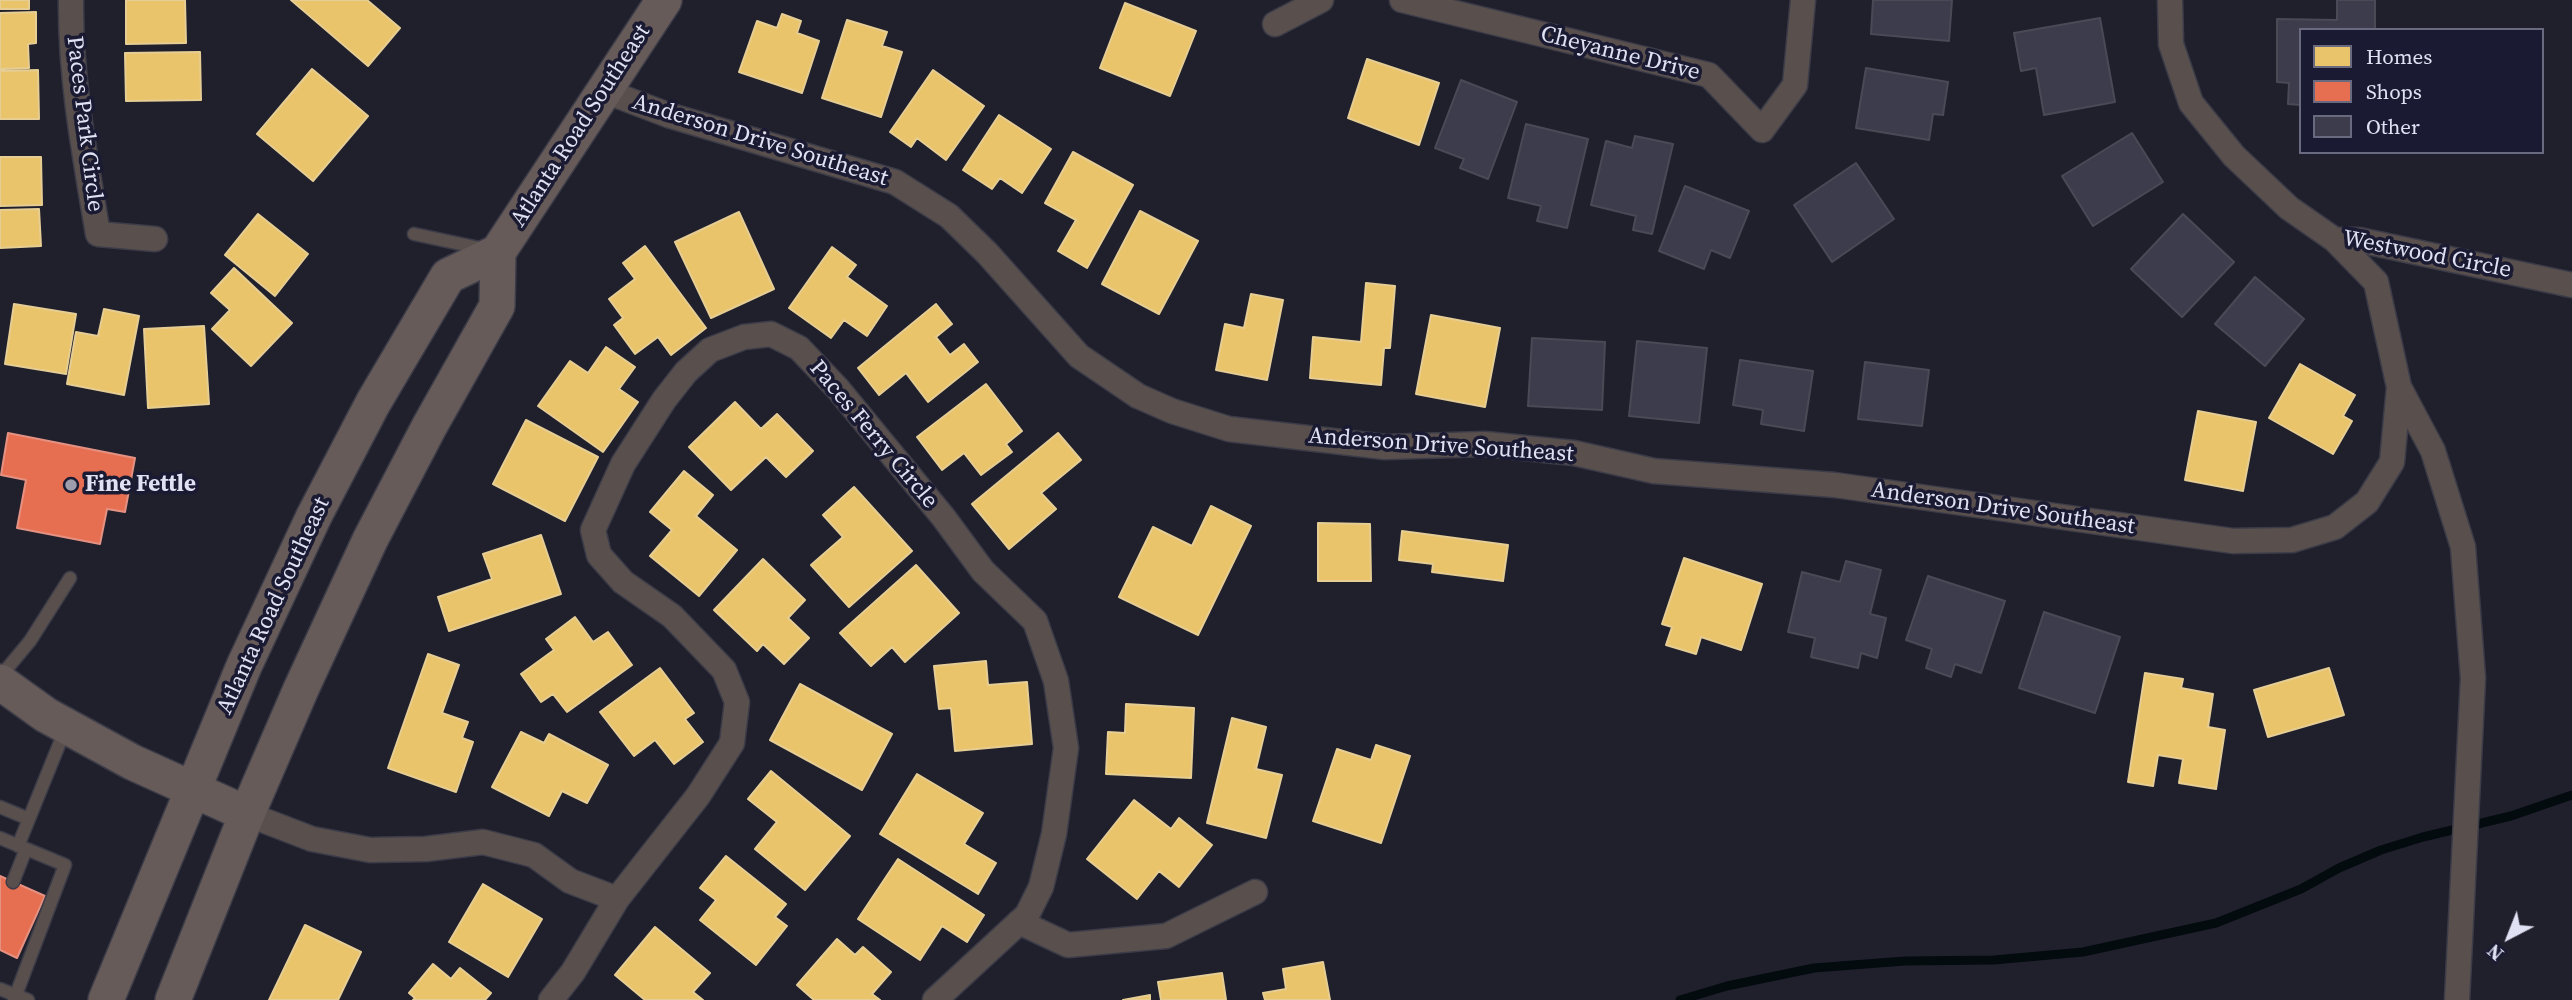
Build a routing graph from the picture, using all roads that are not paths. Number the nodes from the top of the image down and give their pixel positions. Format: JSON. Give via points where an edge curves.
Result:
{"nodes":[{"id":1,"x":71,"y":0,"type":"edge"},
{"id":2,"x":664,"y":0,"type":"edge"},
{"id":3,"x":1321,"y":0,"type":"edge"},
{"id":4,"x":1402,"y":0,"type":"edge"},
{"id":5,"x":1803,"y":0,"type":"edge"},
{"id":6,"x":2170,"y":0,"type":"edge"},
{"id":7,"x":1275,"y":24,"type":"dead end"},
{"id":8,"x":605,"y":91,"type":"junction"},
{"id":9,"x":414,"y":234,"type":"dead end"},
{"id":10,"x":155,"y":239,"type":"dead end"},
{"id":11,"x":2335,"y":240,"type":"junction"},
{"id":12,"x":498,"y":252,"type":"junction"},
{"id":13,"x":2572,"y":285,"type":"edge"},
{"id":14,"x":2399,"y":387,"type":"junction"},
{"id":15,"x":70,"y":578,"type":"dead end"},
{"id":16,"x":0,"y":677,"type":"edge"},
{"id":17,"x":0,"y":682,"type":"edge"},
{"id":18,"x":66,"y":726,"type":"junction"},
{"id":19,"x":193,"y":790,"type":"junction"},
{"id":20,"x":0,"y":807,"type":"edge"},
{"id":21,"x":247,"y":814,"type":"junction"},
{"id":22,"x":29,"y":819,"type":"junction"},
{"id":23,"x":0,"y":838,"type":"edge"},
{"id":24,"x":22,"y":848,"type":"junction"},
{"id":25,"x":13,"y":882,"type":"dead end"},
{"id":26,"x":1255,"y":892,"type":"dead end"},
{"id":27,"x":617,"y":899,"type":"junction"},
{"id":28,"x":1018,"y":922,"type":"junction"},
{"id":29,"x":0,"y":989,"type":"edge"},
{"id":30,"x":19,"y":998,"type":"edge"},
{"id":31,"x":106,"y":1000,"type":"edge"},
{"id":32,"x":173,"y":1000,"type":"edge"},
{"id":33,"x":551,"y":1000,"type":"edge"},
{"id":34,"x":934,"y":1000,"type":"edge"},
{"id":35,"x":2457,"y":1000,"type":"edge"}],
"edges":[{"from":1,"to":10,"type":"street","name":"Paces Park Circle","via":[[81,135],[98,234]]},
{"from":2,"to":8,"type":"main road","name":"Atlanta Road Southeast"},
{"from":3,"to":7,"type":"street"},
{"from":4,"to":5,"type":"street","name":"Cheyanne Drive","via":[[1709,75],[1762,130],[1795,85]]},
{"from":6,"to":11,"type":"street","name":"Westwood Circle","via":[[2171,44],[2191,103],[2234,156],[2289,208]]},
{"from":8,"to":12,"type":"main road","name":"Atlanta Road Southeast"},
{"from":8,"to":14,"type":"street","name":"Anderson Drive Southeast","via":[[668,115],[895,182],[948,216],[1079,356],[1138,396],[1229,429],[1385,447],[1485,444],[1574,453],[1654,471],[1835,485],[2233,541],[2292,540],[2335,527],[2367,502],[2392,462]]},
{"from":9,"to":12,"type":"lane"},
{"from":11,"to":13,"type":"street","name":"Westwood Circle","via":[[2359,240]]},
{"from":11,"to":14,"type":"street","name":"Anderson Drive Southeast","via":[[2376,282]]},
{"from":12,"to":19,"type":"main road","name":"Atlanta Road Southeast","via":[[448,276],[373,403],[244,666]]},
{"from":12,"to":21,"type":"main road","name":"Atlanta Road Southeast","via":[[497,306],[370,540]]},
{"from":14,"to":35,"type":"street","name":"Anderson Drive Southeast","via":[[2433,452],[2463,547],[2473,678]]},
{"from":15,"to":16,"type":"lane","via":[[30,641]]},
{"from":17,"to":18,"type":"main road"},
{"from":18,"to":19,"type":"main road"},
{"from":18,"to":22,"type":"lane"},
{"from":19,"to":21,"type":"main road"},
{"from":19,"to":31,"type":"main road","name":"Atlanta Road Southeast"},
{"from":20,"to":22,"type":"lane"},
{"from":21,"to":27,"type":"street","via":[[312,839],[370,850],[483,842],[534,855],[570,881]]},
{"from":21,"to":32,"type":"main road","name":"Atlanta Road Southeast"},
{"from":22,"to":24,"type":"lane"},
{"from":23,"to":24,"type":"lane"},
{"from":24,"to":25,"type":"lane"},
{"from":24,"to":30,"type":"lane","via":[[65,864]]},
{"from":26,"to":28,"type":"street","via":[[1166,936],[1068,945]]},
{"from":27,"to":28,"type":"street","name":"Paces Ferry Circle","via":[[698,796],[732,743],[737,702],[724,670],[672,616],[622,582],[599,555],[593,530],[623,464],[686,372],[710,351],[744,337],[771,334],[799,348],[838,389],[984,572],[1035,621],[1056,681],[1066,748],[1054,835],[1041,887],[1027,915]]},
{"from":27,"to":33,"type":"street","name":"Paces Ferry Circle"},
{"from":28,"to":34,"type":"street","name":"Paces Ferry Circle"},
{"from":29,"to":30,"type":"lane"}]}
